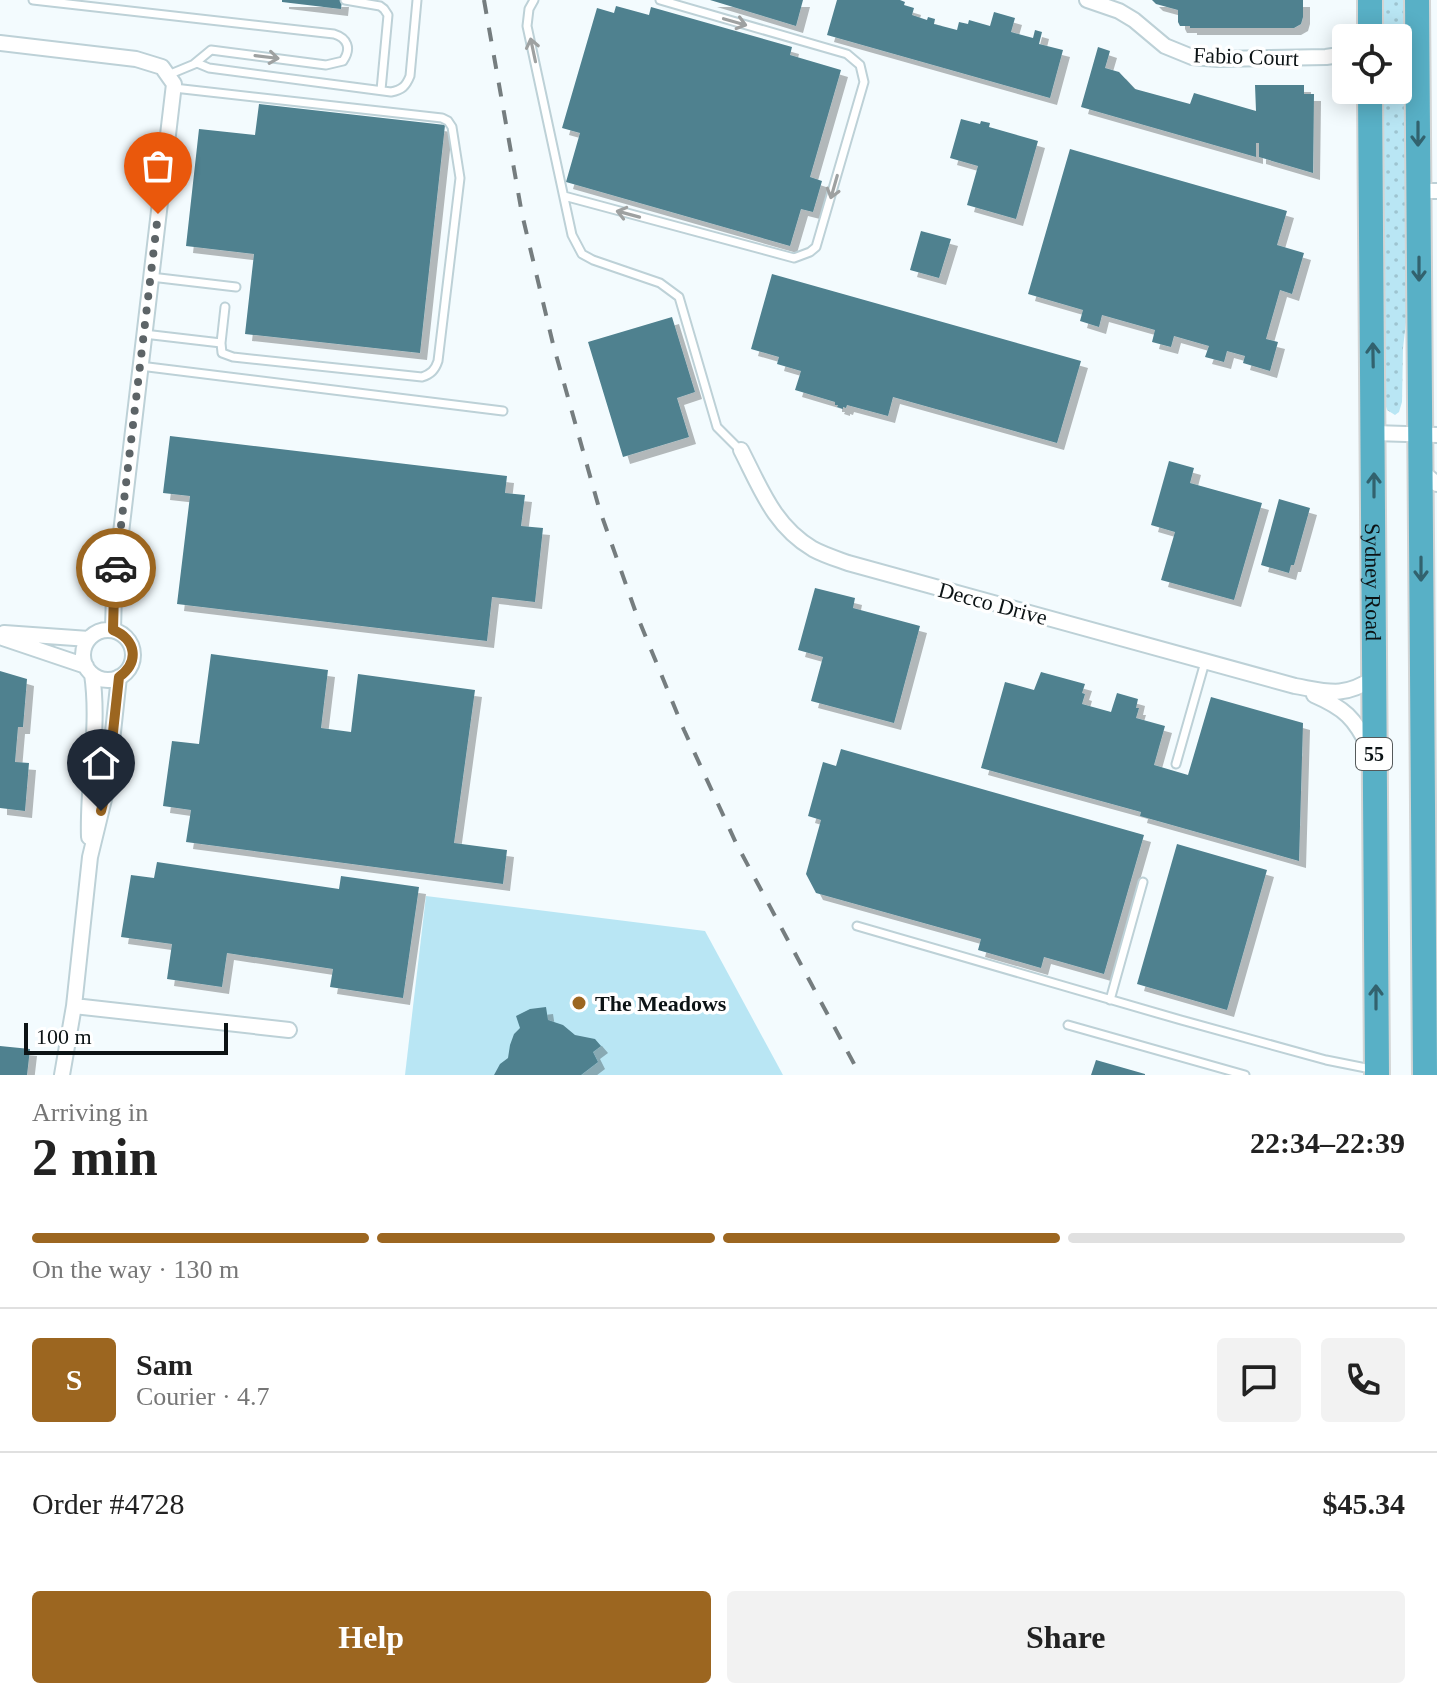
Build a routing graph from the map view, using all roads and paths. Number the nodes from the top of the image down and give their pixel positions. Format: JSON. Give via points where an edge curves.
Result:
{"nodes":[{"id":1,"x":33,"y":0,"type":"edge"},
{"id":2,"x":345,"y":0,"type":"edge"},
{"id":3,"x":417,"y":0,"type":"edge"},
{"id":4,"x":534,"y":0,"type":"edge"},
{"id":5,"x":660,"y":0,"type":"edge"},
{"id":6,"x":1087,"y":0,"type":"edge"},
{"id":7,"x":1370,"y":0,"type":"edge"},
{"id":8,"x":1417,"y":0,"type":"edge"},
{"id":9,"x":1370,"y":24,"type":"edge"},
{"id":10,"x":0,"y":43,"type":"edge"},
{"id":11,"x":1332,"y":56,"type":"edge"},
{"id":12,"x":1326,"y":57,"type":"junction"},
{"id":13,"x":1332,"y":59,"type":"edge"},
{"id":14,"x":194,"y":64,"type":"junction"},
{"id":15,"x":171,"y":82,"type":"junction"},
{"id":16,"x":381,"y":90,"type":"junction"},
{"id":17,"x":1371,"y":104,"type":"edge"},
{"id":18,"x":1428,"y":191,"type":"edge"},
{"id":19,"x":564,"y":196,"type":"junction"},
{"id":20,"x":151,"y":277,"type":"junction"},
{"id":21,"x":236,"y":287,"type":"dead end"},
{"id":22,"x":225,"y":307,"type":"dead end"},
{"id":23,"x":144,"y":334,"type":"junction"},
{"id":24,"x":221,"y":343,"type":"junction"},
{"id":25,"x":140,"y":366,"type":"junction"},
{"id":26,"x":503,"y":411,"type":"dead end"},
{"id":27,"x":1374,"y":433,"type":"junction"},
{"id":28,"x":1429,"y":435,"type":"edge"},
{"id":29,"x":741,"y":450,"type":"joint"},
{"id":30,"x":1429,"y":478,"type":"edge"},
{"id":31,"x":113,"y":630,"type":"junction"},
{"id":32,"x":0,"y":635,"type":"edge"},
{"id":33,"x":89,"y":639,"type":"junction"},
{"id":34,"x":1205,"y":662,"type":"junction"},
{"id":35,"x":89,"y":670,"type":"junction"},
{"id":36,"x":119,"y":677,"type":"junction"},
{"id":37,"x":1374,"y":678,"type":"junction"},
{"id":38,"x":1295,"y":686,"type":"junction"},
{"id":39,"x":1430,"y":739,"type":"edge"},
{"id":40,"x":1374,"y":759,"type":"junction"},
{"id":41,"x":1176,"y":764,"type":"dead end"},
{"id":42,"x":90,"y":857,"type":"junction"},
{"id":43,"x":1143,"y":882,"type":"dead end"},
{"id":44,"x":857,"y":926,"type":"dead end"},
{"id":45,"x":1110,"y":1000,"type":"junction"},
{"id":46,"x":74,"y":1006,"type":"junction"},
{"id":47,"x":1068,"y":1025,"type":"dead end"},
{"id":48,"x":289,"y":1030,"type":"dead end"},
{"id":49,"x":1377,"y":1072,"type":"edge"},
{"id":50,"x":65,"y":1075,"type":"edge"},
{"id":51,"x":1245,"y":1075,"type":"edge"},
{"id":52,"x":1425,"y":1075,"type":"edge"}],
"edges":[{"from":14,"to":1,"type":"lane","one_way":true,"via":[[211,50],[326,65],[343,61],[348,47],[334,34]]},
{"from":2,"to":16,"type":"lane","via":[[380,6],[388,15]]},
{"from":3,"to":16,"type":"lane","via":[[410,76],[400,90]]},
{"from":19,"to":4,"type":"lane","one_way":true,"via":[[527,26]]},
{"from":5,"to":19,"type":"lane","one_way":true,"via":[[847,54],[860,65],[864,82],[816,247],[794,258]]},
{"from":6,"to":12,"type":"street","name":"Fabio Court","via":[[1119,11],[1165,46],[1192,57]]},
{"from":7,"to":9,"type":"highway"},
{"from":8,"to":18,"type":"highway","number":"55","one_way":true},
{"from":10,"to":15,"type":"street","via":[[136,59],[162,67]]},
{"from":11,"to":12,"type":"street","name":"Fabio Court"},
{"from":12,"to":13,"type":"street","name":"Fabio Court"},
{"from":14,"to":15,"type":"lane"},
{"from":14,"to":16,"type":"lane"},
{"from":15,"to":20,"type":"street"},
{"from":15,"to":24,"type":"lane","via":[[442,118],[452,127],[460,166],[438,361],[430,374],[233,357],[222,353]]},
{"from":27,"to":17,"type":"highway","name":"Sydney Road","number":"55","one_way":true},
{"from":18,"to":28,"type":"highway","number":"55","one_way":true},
{"from":19,"to":29,"type":"lane","via":[[582,254],[660,283],[679,297],[717,427]]},
{"from":20,"to":21,"type":"lane"},
{"from":20,"to":23,"type":"street"},
{"from":22,"to":24,"type":"lane"},
{"from":23,"to":24,"type":"lane"},
{"from":23,"to":25,"type":"street"},
{"from":25,"to":26,"type":"lane"},
{"from":25,"to":31,"type":"street"},
{"from":27,"to":28,"type":"street"},
{"from":37,"to":27,"type":"highway","name":"Sydney Road","number":"55","one_way":true},
{"from":28,"to":30,"type":"highway","number":"55"},
{"from":29,"to":34,"type":"street","name":"Decco Drive","via":[[774,514],[815,551]]},
{"from":30,"to":39,"type":"highway","number":"55","one_way":true},
{"from":31,"to":33,"type":"street"},
{"from":31,"to":36,"type":"street","via":[[133,651],[130,666]]},
{"from":32,"to":33,"type":"street"},
{"from":32,"to":35,"type":"street"},
{"from":33,"to":35,"type":"street","via":[[83,652]]},
{"from":34,"to":38,"type":"street","name":"Decco Drive"},
{"from":34,"to":41,"type":"lane"},
{"from":35,"to":36,"type":"street","via":[[105,679]]},
{"from":35,"to":42,"type":"street","via":[[95,697]]},
{"from":36,"to":42,"type":"street","via":[[107,787]]},
{"from":37,"to":38,"type":"street","name":"Decco Drive","via":[[1340,693]]},
{"from":37,"to":40,"type":"highway","name":"Sydney Road","number":"55"},
{"from":38,"to":40,"type":"street","name":"Decco Drive","via":[[1342,709],[1360,727]]},
{"from":39,"to":52,"type":"highway","number":"55"},
{"from":49,"to":40,"type":"highway","name":"Sydney Road","number":"55","one_way":true},
{"from":42,"to":46,"type":"street"},
{"from":43,"to":45,"type":"lane"},
{"from":44,"to":45,"type":"lane"},
{"from":45,"to":49,"type":"lane"},
{"from":46,"to":48,"type":"street"},
{"from":46,"to":50,"type":"street"},
{"from":47,"to":51,"type":"lane"}]}
